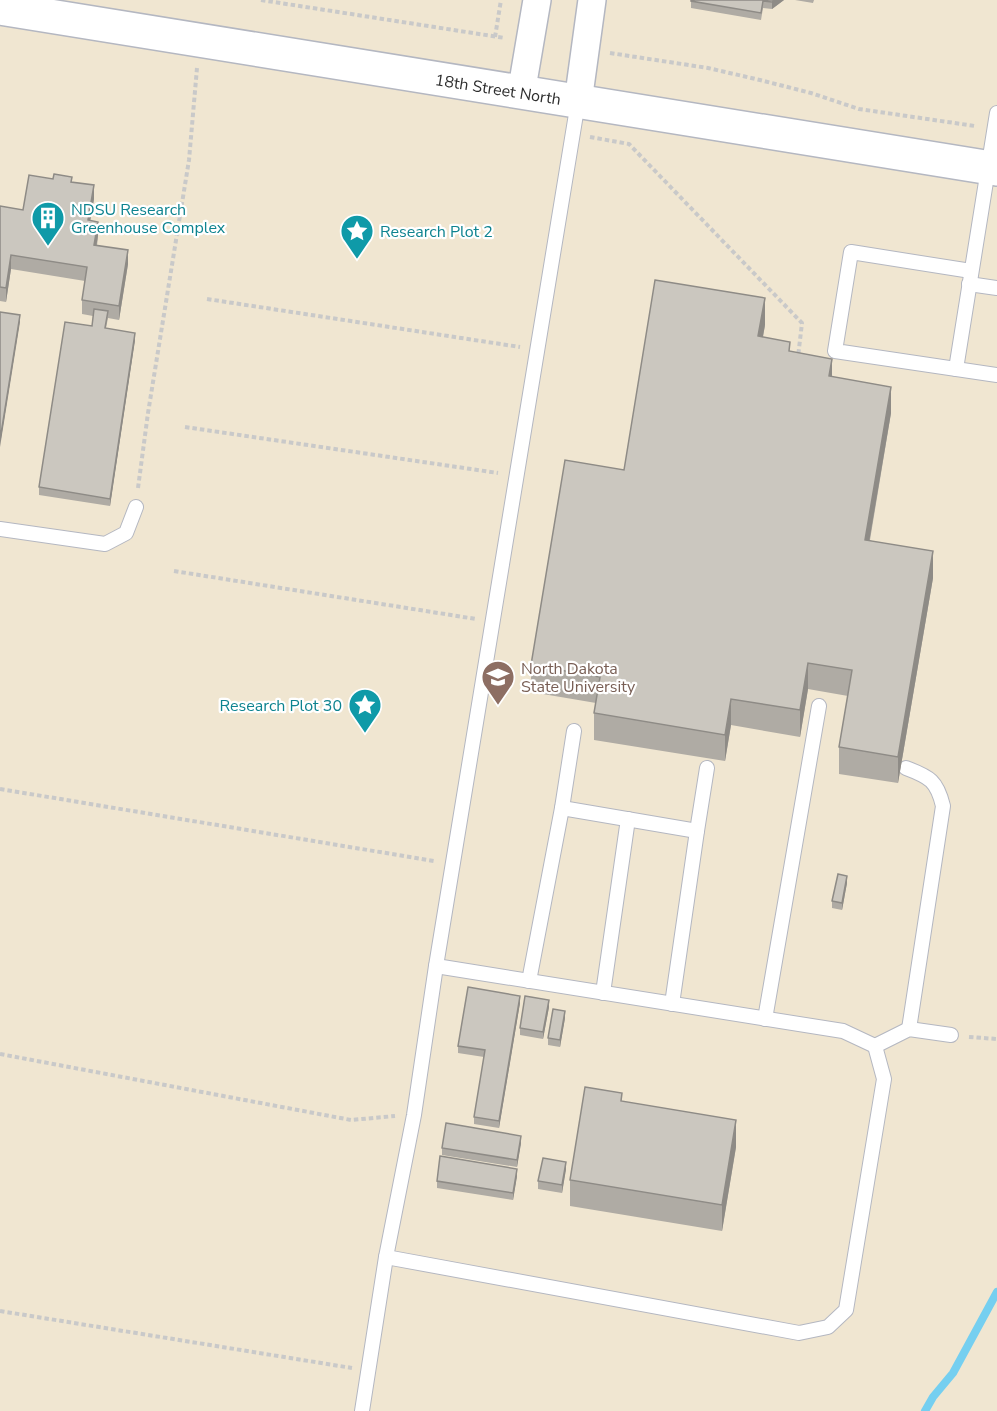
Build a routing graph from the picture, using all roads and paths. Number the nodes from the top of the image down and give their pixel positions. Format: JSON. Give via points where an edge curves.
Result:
{"nodes":[{"id":1,"x":261,"y":0,"type":"edge"},
{"id":2,"x":501,"y":0,"type":"edge"},
{"id":3,"x":537,"y":0,"type":"edge"},
{"id":4,"x":592,"y":0,"type":"edge"},
{"id":5,"x":0,"y":8,"type":"edge"},
{"id":6,"x":495,"y":37,"type":"junction"},
{"id":7,"x":200,"y":40,"type":"junction"},
{"id":8,"x":530,"y":40,"type":"junction"},
{"id":9,"x":585,"y":49,"type":"junction"},
{"id":10,"x":521,"y":94,"type":"junction"},
{"id":11,"x":578,"y":102,"type":"junction"},
{"id":12,"x":997,"y":113,"type":"edge"},
{"id":13,"x":995,"y":129,"type":"junction"},
{"id":14,"x":573,"y":135,"type":"junction"},
{"id":15,"x":992,"y":169,"type":"edge"},
{"id":16,"x":970,"y":277,"type":"junction"},
{"id":17,"x":997,"y":288,"type":"edge"},
{"id":18,"x":207,"y":299,"type":"dead end"},
{"id":19,"x":537,"y":350,"type":"junction"},
{"id":20,"x":798,"y":363,"type":"edge"},
{"id":21,"x":956,"y":369,"type":"junction"},
{"id":22,"x":997,"y":375,"type":"edge"},
{"id":23,"x":185,"y":427,"type":"dead end"},
{"id":24,"x":516,"y":476,"type":"junction"},
{"id":25,"x":136,"y":507,"type":"joint"},
{"id":26,"x":0,"y":529,"type":"edge"},
{"id":27,"x":174,"y":571,"type":"dead end"},
{"id":28,"x":492,"y":622,"type":"junction"},
{"id":29,"x":819,"y":706,"type":"dead end"},
{"id":30,"x":574,"y":731,"type":"dead end"},
{"id":31,"x":707,"y":768,"type":"dead end"},
{"id":32,"x":906,"y":768,"type":"dead end"},
{"id":33,"x":0,"y":789,"type":"edge"},
{"id":34,"x":562,"y":808,"type":"junction"},
{"id":35,"x":628,"y":819,"type":"junction"},
{"id":36,"x":697,"y":831,"type":"junction"},
{"id":37,"x":452,"y":864,"type":"junction"},
{"id":38,"x":436,"y":966,"type":"junction"},
{"id":39,"x":529,"y":981,"type":"junction"},
{"id":40,"x":603,"y":993,"type":"junction"},
{"id":41,"x":672,"y":1004,"type":"junction"},
{"id":42,"x":765,"y":1019,"type":"junction"},
{"id":43,"x":909,"y":1029,"type":"junction"},
{"id":44,"x":951,"y":1035,"type":"joint"},
{"id":45,"x":997,"y":1039,"type":"edge"},
{"id":46,"x":875,"y":1046,"type":"junction"},
{"id":47,"x":0,"y":1054,"type":"edge"},
{"id":48,"x":414,"y":1114,"type":"junction"},
{"id":49,"x":387,"y":1257,"type":"junction"},
{"id":50,"x":0,"y":1311,"type":"edge"},
{"id":51,"x":369,"y":1370,"type":"junction"},
{"id":52,"x":363,"y":1411,"type":"edge"}],
"edges":[{"from":1,"to":6,"type":"path"},
{"from":2,"to":6,"type":"path"},
{"from":3,"to":8,"type":"street"},
{"from":4,"to":9,"type":"street"},
{"from":5,"to":7,"type":"street","name":"18th Street North"},
{"from":6,"to":8,"type":"path"},
{"from":7,"to":10,"type":"street","name":"18th Street North"},
{"from":7,"to":25,"type":"path","via":[[189,160]]},
{"from":8,"to":10,"type":"street"},
{"from":9,"to":11,"type":"street"},
{"from":9,"to":13,"type":"path","via":[[718,70],[860,109]]},
{"from":10,"to":11,"type":"street","name":"18th Street North"},
{"from":11,"to":14,"type":"lane"},
{"from":11,"to":15,"type":"street","name":"18th Street North"},
{"from":12,"to":13,"type":"lane"},
{"from":13,"to":15,"type":"lane"},
{"from":14,"to":19,"type":"lane"},
{"from":14,"to":20,"type":"path","via":[[630,144],[802,323]]},
{"from":15,"to":16,"type":"lane"},
{"from":16,"to":17,"type":"lane"},
{"from":16,"to":21,"type":"lane"},
{"from":16,"to":21,"type":"lane","via":[[850,252],[835,351]]},
{"from":18,"to":19,"type":"path"},
{"from":19,"to":24,"type":"lane"},
{"from":21,"to":22,"type":"lane"},
{"from":23,"to":24,"type":"path"},
{"from":24,"to":28,"type":"lane"},
{"from":25,"to":26,"type":"lane","via":[[126,533],[105,544]]},
{"from":27,"to":28,"type":"path"},
{"from":28,"to":37,"type":"lane"},
{"from":29,"to":42,"type":"lane"},
{"from":30,"to":34,"type":"lane"},
{"from":31,"to":36,"type":"lane"},
{"from":32,"to":43,"type":"lane","via":[[927,776],[939,788],[943,806]]},
{"from":33,"to":37,"type":"path"},
{"from":34,"to":35,"type":"lane"},
{"from":34,"to":39,"type":"lane"},
{"from":35,"to":36,"type":"lane"},
{"from":35,"to":40,"type":"lane"},
{"from":36,"to":41,"type":"lane"},
{"from":37,"to":38,"type":"lane"},
{"from":38,"to":39,"type":"lane"},
{"from":38,"to":48,"type":"lane"},
{"from":39,"to":40,"type":"lane"},
{"from":40,"to":41,"type":"lane"},
{"from":41,"to":42,"type":"lane"},
{"from":42,"to":46,"type":"lane","via":[[843,1031]]},
{"from":43,"to":44,"type":"lane"},
{"from":43,"to":46,"type":"lane"},
{"from":44,"to":45,"type":"path"},
{"from":46,"to":49,"type":"lane","via":[[884,1079],[846,1310],[828,1327],[799,1333]]},
{"from":47,"to":48,"type":"path","via":[[351,1120]]},
{"from":48,"to":49,"type":"lane"},
{"from":49,"to":51,"type":"lane"},
{"from":50,"to":51,"type":"path"},
{"from":51,"to":52,"type":"lane"}]}
